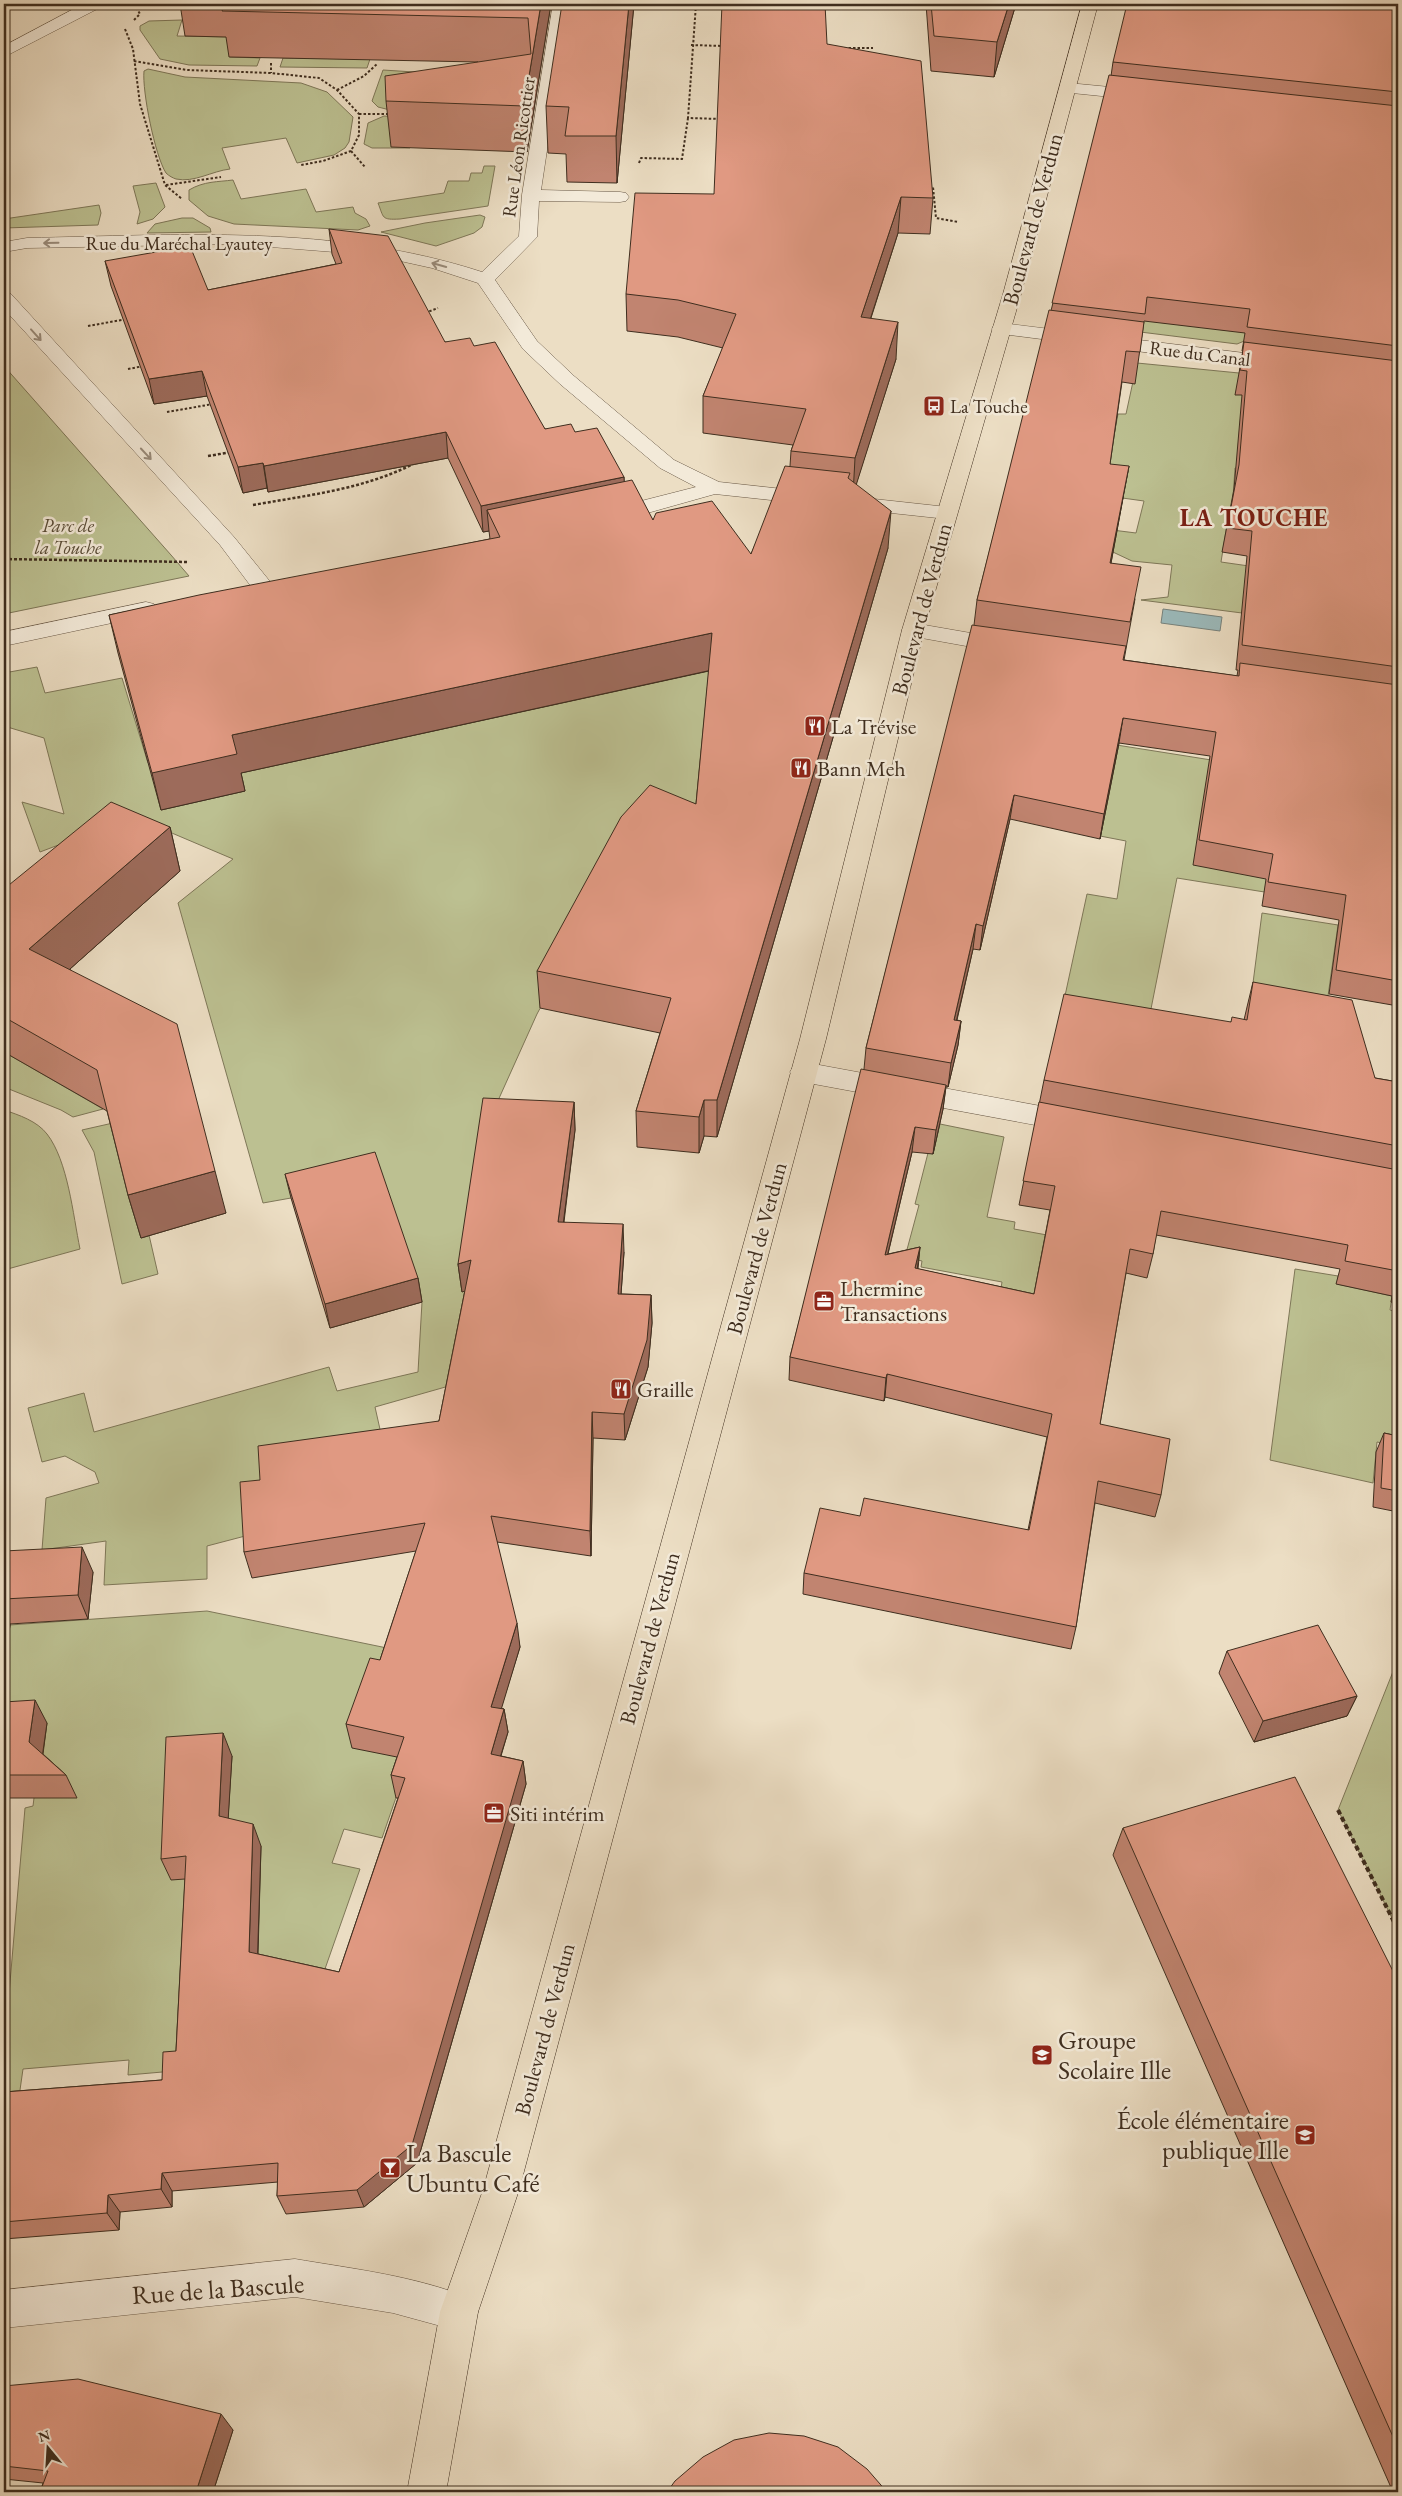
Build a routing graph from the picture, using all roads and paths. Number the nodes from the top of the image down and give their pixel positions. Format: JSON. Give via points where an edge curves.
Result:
{"nodes":[{"id":1,"x":95,"y":4,"type":"edge"},
{"id":2,"x":135,"y":4,"type":"edge"},
{"id":3,"x":561,"y":4,"type":"edge"},
{"id":4,"x":696,"y":4,"type":"edge"},
{"id":5,"x":1090,"y":4,"type":"edge"},
{"id":6,"x":691,"y":45,"type":"junction"},
{"id":7,"x":730,"y":46,"type":"edge"},
{"id":8,"x":835,"y":48,"type":"edge"},
{"id":9,"x":873,"y":48,"type":"dead end"},
{"id":10,"x":4,"y":52,"type":"edge"},
{"id":11,"x":134,"y":61,"type":"junction"},
{"id":12,"x":271,"y":63,"type":"edge"},
{"id":13,"x":377,"y":64,"type":"edge"},
{"id":14,"x":271,"y":73,"type":"junction"},
{"id":15,"x":1068,"y":88,"type":"junction"},
{"id":16,"x":337,"y":90,"type":"junction"},
{"id":17,"x":1161,"y":98,"type":"edge"},
{"id":18,"x":360,"y":114,"type":"junction"},
{"id":19,"x":396,"y":114,"type":"edge"},
{"id":20,"x":688,"y":118,"type":"junction"},
{"id":21,"x":725,"y":119,"type":"edge"},
{"id":22,"x":351,"y":151,"type":"junction"},
{"id":23,"x":301,"y":165,"type":"dead end"},
{"id":24,"x":365,"y":167,"type":"dead end"},
{"id":25,"x":221,"y":177,"type":"dead end"},
{"id":26,"x":165,"y":185,"type":"junction"},
{"id":27,"x":924,"y":187,"type":"edge"},
{"id":28,"x":531,"y":195,"type":"junction"},
{"id":29,"x":613,"y":197,"type":"joint"},
{"id":30,"x":958,"y":222,"type":"dead end"},
{"id":31,"x":232,"y":239,"type":"junction"},
{"id":32,"x":4,"y":247,"type":"edge"},
{"id":33,"x":485,"y":279,"type":"junction"},
{"id":34,"x":4,"y":298,"type":"edge"},
{"id":35,"x":417,"y":315,"type":"edge"},
{"id":36,"x":128,"y":318,"type":"edge"},
{"id":37,"x":1001,"y":329,"type":"junction"},
{"id":38,"x":36,"y":335,"type":"junction"},
{"id":39,"x":146,"y":365,"type":"edge"},
{"id":40,"x":1300,"y":366,"type":"edge"},
{"id":41,"x":77,"y":378,"type":"junction"},
{"id":42,"x":221,"y":402,"type":"edge"},
{"id":43,"x":115,"y":422,"type":"junction"},
{"id":44,"x":233,"y":452,"type":"edge"},
{"id":45,"x":425,"y":457,"type":"edge"},
{"id":46,"x":156,"y":465,"type":"junction"},
{"id":47,"x":714,"y":488,"type":"junction"},
{"id":48,"x":947,"y":513,"type":"junction"},
{"id":49,"x":202,"y":515,"type":"junction"},
{"id":50,"x":592,"y":518,"type":"edge"},
{"id":51,"x":4,"y":559,"type":"edge"},
{"id":52,"x":242,"y":563,"type":"junction"},
{"id":53,"x":261,"y":584,"type":"edge"},
{"id":54,"x":170,"y":604,"type":"edge"},
{"id":55,"x":913,"y":630,"type":"junction"},
{"id":56,"x":4,"y":638,"type":"edge"},
{"id":57,"x":1030,"y":649,"type":"edge"},
{"id":58,"x":803,"y":1072,"type":"junction"},
{"id":59,"x":1098,"y":1127,"type":"edge"},
{"id":60,"x":1338,"y":1810,"type":"dead end"},
{"id":61,"x":1398,"y":1930,"type":"edge"},
{"id":62,"x":4,"y":2309,"type":"edge"},
{"id":63,"x":459,"y":2312,"type":"junction"},
{"id":64,"x":426,"y":2492,"type":"edge"}],
"edges":[{"from":1,"to":10,"type":"street"},
{"from":2,"to":11,"type":"path","via":[[140,14],[124,28],[133,49]]},
{"from":3,"to":28,"type":"street","name":"Rue Léon Ricottier"},
{"from":4,"to":6,"type":"path"},
{"from":5,"to":15,"type":"main road","name":"Boulevard de Verdun"},
{"from":6,"to":7,"type":"path"},
{"from":6,"to":20,"type":"path"},
{"from":8,"to":9,"type":"path"},
{"from":11,"to":14,"type":"path","via":[[187,70]]},
{"from":11,"to":26,"type":"path","via":[[140,104]]},
{"from":12,"to":14,"type":"path"},
{"from":13,"to":16,"type":"path","via":[[372,72]]},
{"from":14,"to":16,"type":"path","via":[[319,78]]},
{"from":15,"to":17,"type":"street"},
{"from":15,"to":37,"type":"main road","name":"Boulevard de Verdun"},
{"from":16,"to":18,"type":"path"},
{"from":18,"to":19,"type":"path"},
{"from":18,"to":22,"type":"path","via":[[359,135]]},
{"from":20,"to":21,"type":"path"},
{"from":20,"to":29,"type":"path","via":[[682,159],[641,158],[630,187],[606,187]]},
{"from":22,"to":23,"type":"path"},
{"from":22,"to":24,"type":"path"},
{"from":25,"to":26,"type":"path"},
{"from":26,"to":31,"type":"path"},
{"from":27,"to":30,"type":"path","via":[[933,187],[936,218]]},
{"from":28,"to":29,"type":"street"},
{"from":28,"to":33,"type":"street","name":"Rue Léon Ricottier","via":[[528,237]]},
{"from":31,"to":32,"type":"street","name":"Rue du Maréchal Lyautey","one_way":true,"via":[[27,243]]},
{"from":33,"to":31,"type":"street","name":"Rue du Maréchal Lyautey","one_way":true,"via":[[436,263],[373,250]]},
{"from":33,"to":35,"type":"path","via":[[433,310]]},
{"from":33,"to":47,"type":"street","via":[[530,345],[567,380],[667,464]]},
{"from":34,"to":38,"type":"street","one_way":true},
{"from":36,"to":38,"type":"path"},
{"from":37,"to":40,"type":"street","name":"Rue du Canal"},
{"from":37,"to":48,"type":"main road","name":"Boulevard de Verdun"},
{"from":38,"to":41,"type":"street"},
{"from":39,"to":41,"type":"path"},
{"from":41,"to":43,"type":"street"},
{"from":42,"to":43,"type":"path"},
{"from":43,"to":46,"type":"street","one_way":true},
{"from":44,"to":46,"type":"path"},
{"from":45,"to":49,"type":"path","via":[[402,472],[364,483]]},
{"from":46,"to":49,"type":"street"},
{"from":47,"to":48,"type":"street"},
{"from":47,"to":50,"type":"street"},
{"from":48,"to":55,"type":"main road","name":"Boulevard de Verdun"},
{"from":49,"to":52,"type":"street"},
{"from":51,"to":52,"type":"path"},
{"from":52,"to":53,"type":"street"},
{"from":54,"to":56,"type":"street"},
{"from":55,"to":57,"type":"street"},
{"from":55,"to":58,"type":"main road","name":"Boulevard de Verdun"},
{"from":58,"to":59,"type":"street"},
{"from":58,"to":63,"type":"main road","name":"Boulevard de Verdun","via":[[501,2190]]},
{"from":60,"to":61,"type":"path"},
{"from":62,"to":63,"type":"street","name":"Rue de la Bascule","via":[[295,2278],[393,2294]]},
{"from":63,"to":64,"type":"main road","name":"Boulevard de Verdun"}]}
